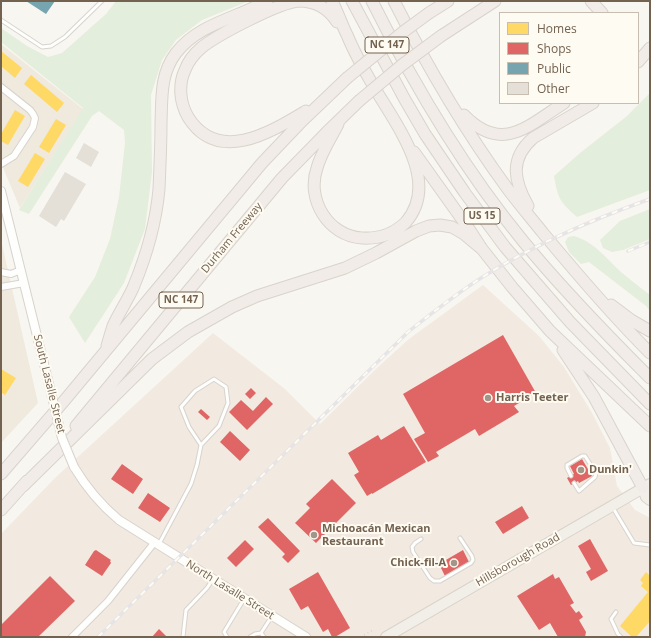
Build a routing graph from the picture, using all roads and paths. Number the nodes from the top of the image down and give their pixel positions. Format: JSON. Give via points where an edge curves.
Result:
{"nodes":[{"id":1,"x":102,"y":1,"type":"edge"},
{"id":2,"x":267,"y":1,"type":"edge"},
{"id":3,"x":332,"y":1,"type":"edge"},
{"id":4,"x":352,"y":1,"type":"edge"},
{"id":5,"x":372,"y":1,"type":"edge"},
{"id":6,"x":394,"y":1,"type":"edge"},
{"id":7,"x":448,"y":1,"type":"edge"},
{"id":8,"x":495,"y":1,"type":"edge"},
{"id":9,"x":592,"y":1,"type":"edge"},
{"id":10,"x":601,"y":12,"type":"edge"},
{"id":11,"x":1,"y":20,"type":"edge"},
{"id":12,"x":348,"y":38,"type":"junction"},
{"id":13,"x":650,"y":48,"type":"edge"},
{"id":14,"x":639,"y":61,"type":"edge"},
{"id":15,"x":1,"y":87,"type":"edge"},
{"id":16,"x":448,"y":99,"type":"junction"},
{"id":17,"x":322,"y":101,"type":"junction"},
{"id":18,"x":562,"y":104,"type":"edge"},
{"id":19,"x":591,"y":104,"type":"edge"},
{"id":20,"x":342,"y":117,"type":"junction"},
{"id":21,"x":406,"y":142,"type":"junction"},
{"id":22,"x":1,"y":164,"type":"edge"},
{"id":23,"x":1,"y":191,"type":"edge"},
{"id":24,"x":543,"y":232,"type":"junction"},
{"id":25,"x":482,"y":249,"type":"junction"},
{"id":26,"x":21,"y":270,"type":"junction"},
{"id":27,"x":2,"y":274,"type":"edge"},
{"id":28,"x":24,"y":284,"type":"junction"},
{"id":29,"x":1,"y":287,"type":"edge"},
{"id":30,"x":589,"y":287,"type":"junction"},
{"id":31,"x":550,"y":331,"type":"junction"},
{"id":32,"x":650,"y":331,"type":"edge"},
{"id":33,"x":104,"y":353,"type":"junction"},
{"id":34,"x":650,"y":353,"type":"edge"},
{"id":35,"x":650,"y":378,"type":"edge"},
{"id":36,"x":650,"y":404,"type":"edge"},
{"id":37,"x":650,"y":426,"type":"edge"},
{"id":38,"x":201,"y":445,"type":"junction"},
{"id":39,"x":1,"y":474,"type":"edge"},
{"id":40,"x":571,"y":476,"type":"dead end"},
{"id":41,"x":574,"y":483,"type":"dead end"},
{"id":42,"x":23,"y":486,"type":"junction"},
{"id":43,"x":646,"y":486,"type":"edge"},
{"id":44,"x":650,"y":500,"type":"edge"},
{"id":45,"x":612,"y":506,"type":"junction"},
{"id":46,"x":1,"y":510,"type":"edge"},
{"id":47,"x":460,"y":538,"type":"dead end"},
{"id":48,"x":422,"y":539,"type":"dead end"},
{"id":49,"x":156,"y":544,"type":"junction"},
{"id":50,"x":650,"y":545,"type":"edge"},
{"id":51,"x":213,"y":580,"type":"junction"},
{"id":52,"x":245,"y":599,"type":"junction"},
{"id":53,"x":616,"y":612,"type":"dead end"},
{"id":54,"x":272,"y":616,"type":"junction"},
{"id":55,"x":373,"y":630,"type":"dead end"},
{"id":56,"x":261,"y":633,"type":"junction"},
{"id":57,"x":364,"y":635,"type":"dead end"},
{"id":58,"x":72,"y":637,"type":"edge"},
{"id":59,"x":183,"y":637,"type":"edge"},
{"id":60,"x":227,"y":637,"type":"edge"},
{"id":61,"x":250,"y":637,"type":"edge"},
{"id":62,"x":264,"y":637,"type":"edge"},
{"id":63,"x":306,"y":637,"type":"edge"},
{"id":64,"x":386,"y":637,"type":"edge"},
{"id":65,"x":621,"y":637,"type":"edge"}],
"edges":[{"from":1,"to":11,"type":"lane","via":[[65,37],[51,46],[42,47]]},
{"from":2,"to":33,"type":"highway","via":[[195,36],[176,53],[167,70],[162,90],[158,189],[152,230],[139,273],[113,326]]},
{"from":3,"to":12,"type":"highway"},
{"from":4,"to":36,"type":"highway","number":"US 15","via":[[425,134],[465,193],[505,247],[570,322]]},
{"from":5,"to":35,"type":"highway","number":"US 15","via":[[422,94],[478,182],[549,272]]},
{"from":6,"to":16,"type":"highway"},
{"from":7,"to":17,"type":"highway","number":"NC 147","bridge":true,"via":[[403,32]]},
{"from":8,"to":20,"type":"highway","name":"Durham Freeway","number":"NC 147","bridge":true,"via":[[402,65]]},
{"from":9,"to":10,"type":"highway"},
{"from":12,"to":17,"type":"highway","via":[[327,9],[314,3],[298,1],[251,20],[210,41],[192,58],[185,69],[181,84],[184,108],[190,120],[207,135],[227,142],[255,138],[267,133]]},
{"from":12,"to":21,"type":"highway"},
{"from":13,"to":14,"type":"highway"},
{"from":15,"to":22,"type":"street","via":[[30,110],[35,118],[33,127],[17,153]]},
{"from":16,"to":18,"type":"highway","via":[[476,127],[489,133],[503,134],[517,132]]},
{"from":16,"to":24,"type":"highway","via":[[485,157]]},
{"from":17,"to":33,"type":"highway","number":"NC 147","via":[[262,162]]},
{"from":19,"to":24,"type":"highway","via":[[533,138],[518,158],[515,172],[518,184]]},
{"from":20,"to":21,"type":"highway","via":[[316,168],[314,192],[325,218],[333,227],[348,235],[358,238],[379,238],[407,221],[416,205],[420,190],[417,170]]},
{"from":20,"to":42,"type":"highway","name":"Durham Freeway","number":"NC 147","via":[[282,178]]},
{"from":21,"to":25,"type":"highway"},
{"from":23,"to":26,"type":"street","name":"South Lasalle Street"},
{"from":24,"to":30,"type":"highway"},
{"from":25,"to":31,"type":"highway"},
{"from":25,"to":42,"type":"highway","via":[[452,227],[429,226],[345,268],[257,296],[232,307],[188,332],[152,359]]},
{"from":26,"to":27,"type":"street"},
{"from":26,"to":28,"type":"street","name":"South Lasalle Street"},
{"from":28,"to":29,"type":"street"},
{"from":28,"to":49,"type":"street","name":"South Lasalle Street","bridge":true,"via":[[62,438],[74,467],[110,513]]},
{"from":30,"to":32,"type":"highway","via":[[631,320]]},
{"from":30,"to":34,"type":"highway"},
{"from":31,"to":37,"type":"highway"},
{"from":31,"to":43,"type":"highway","via":[[594,397]]},
{"from":33,"to":39,"type":"highway","number":"NC 147"},
{"from":38,"to":38,"type":"lane","via":[[188,427],[181,407],[195,391],[214,379],[226,387],[228,403],[219,426]]},
{"from":38,"to":49,"type":"lane","via":[[191,484]]},
{"from":40,"to":41,"type":"lane","via":[[567,465],[585,456],[596,473],[595,477],[579,491]]},
{"from":42,"to":46,"type":"highway","name":"Durham Freeway","number":"NC 147"},
{"from":43,"to":44,"type":"main road","via":[[646,497]]},
{"from":43,"to":45,"type":"main road","name":"Hillsborough Road"},
{"from":45,"to":50,"type":"lane","via":[[634,543]]},
{"from":45,"to":64,"type":"main road","name":"Hillsborough Road"},
{"from":47,"to":48,"type":"lane","via":[[473,560],[471,564],[440,581],[430,578],[413,552],[412,547]]},
{"from":49,"to":51,"type":"street","name":"North Lasalle Street"},
{"from":49,"to":58,"type":"street","via":[[108,601]]},
{"from":51,"to":52,"type":"street","name":"North Lasalle Street"},
{"from":51,"to":59,"type":"lane","via":[[186,610]]},
{"from":52,"to":54,"type":"street","name":"North Lasalle Street"},
{"from":52,"to":60,"type":"lane","via":[[224,632]]},
{"from":53,"to":65,"type":"lane","via":[[611,619]]},
{"from":54,"to":56,"type":"lane"},
{"from":54,"to":63,"type":"street","name":"North Lasalle Street"},
{"from":55,"to":57,"type":"path"},
{"from":56,"to":61,"type":"lane"},
{"from":56,"to":62,"type":"lane"}]}
